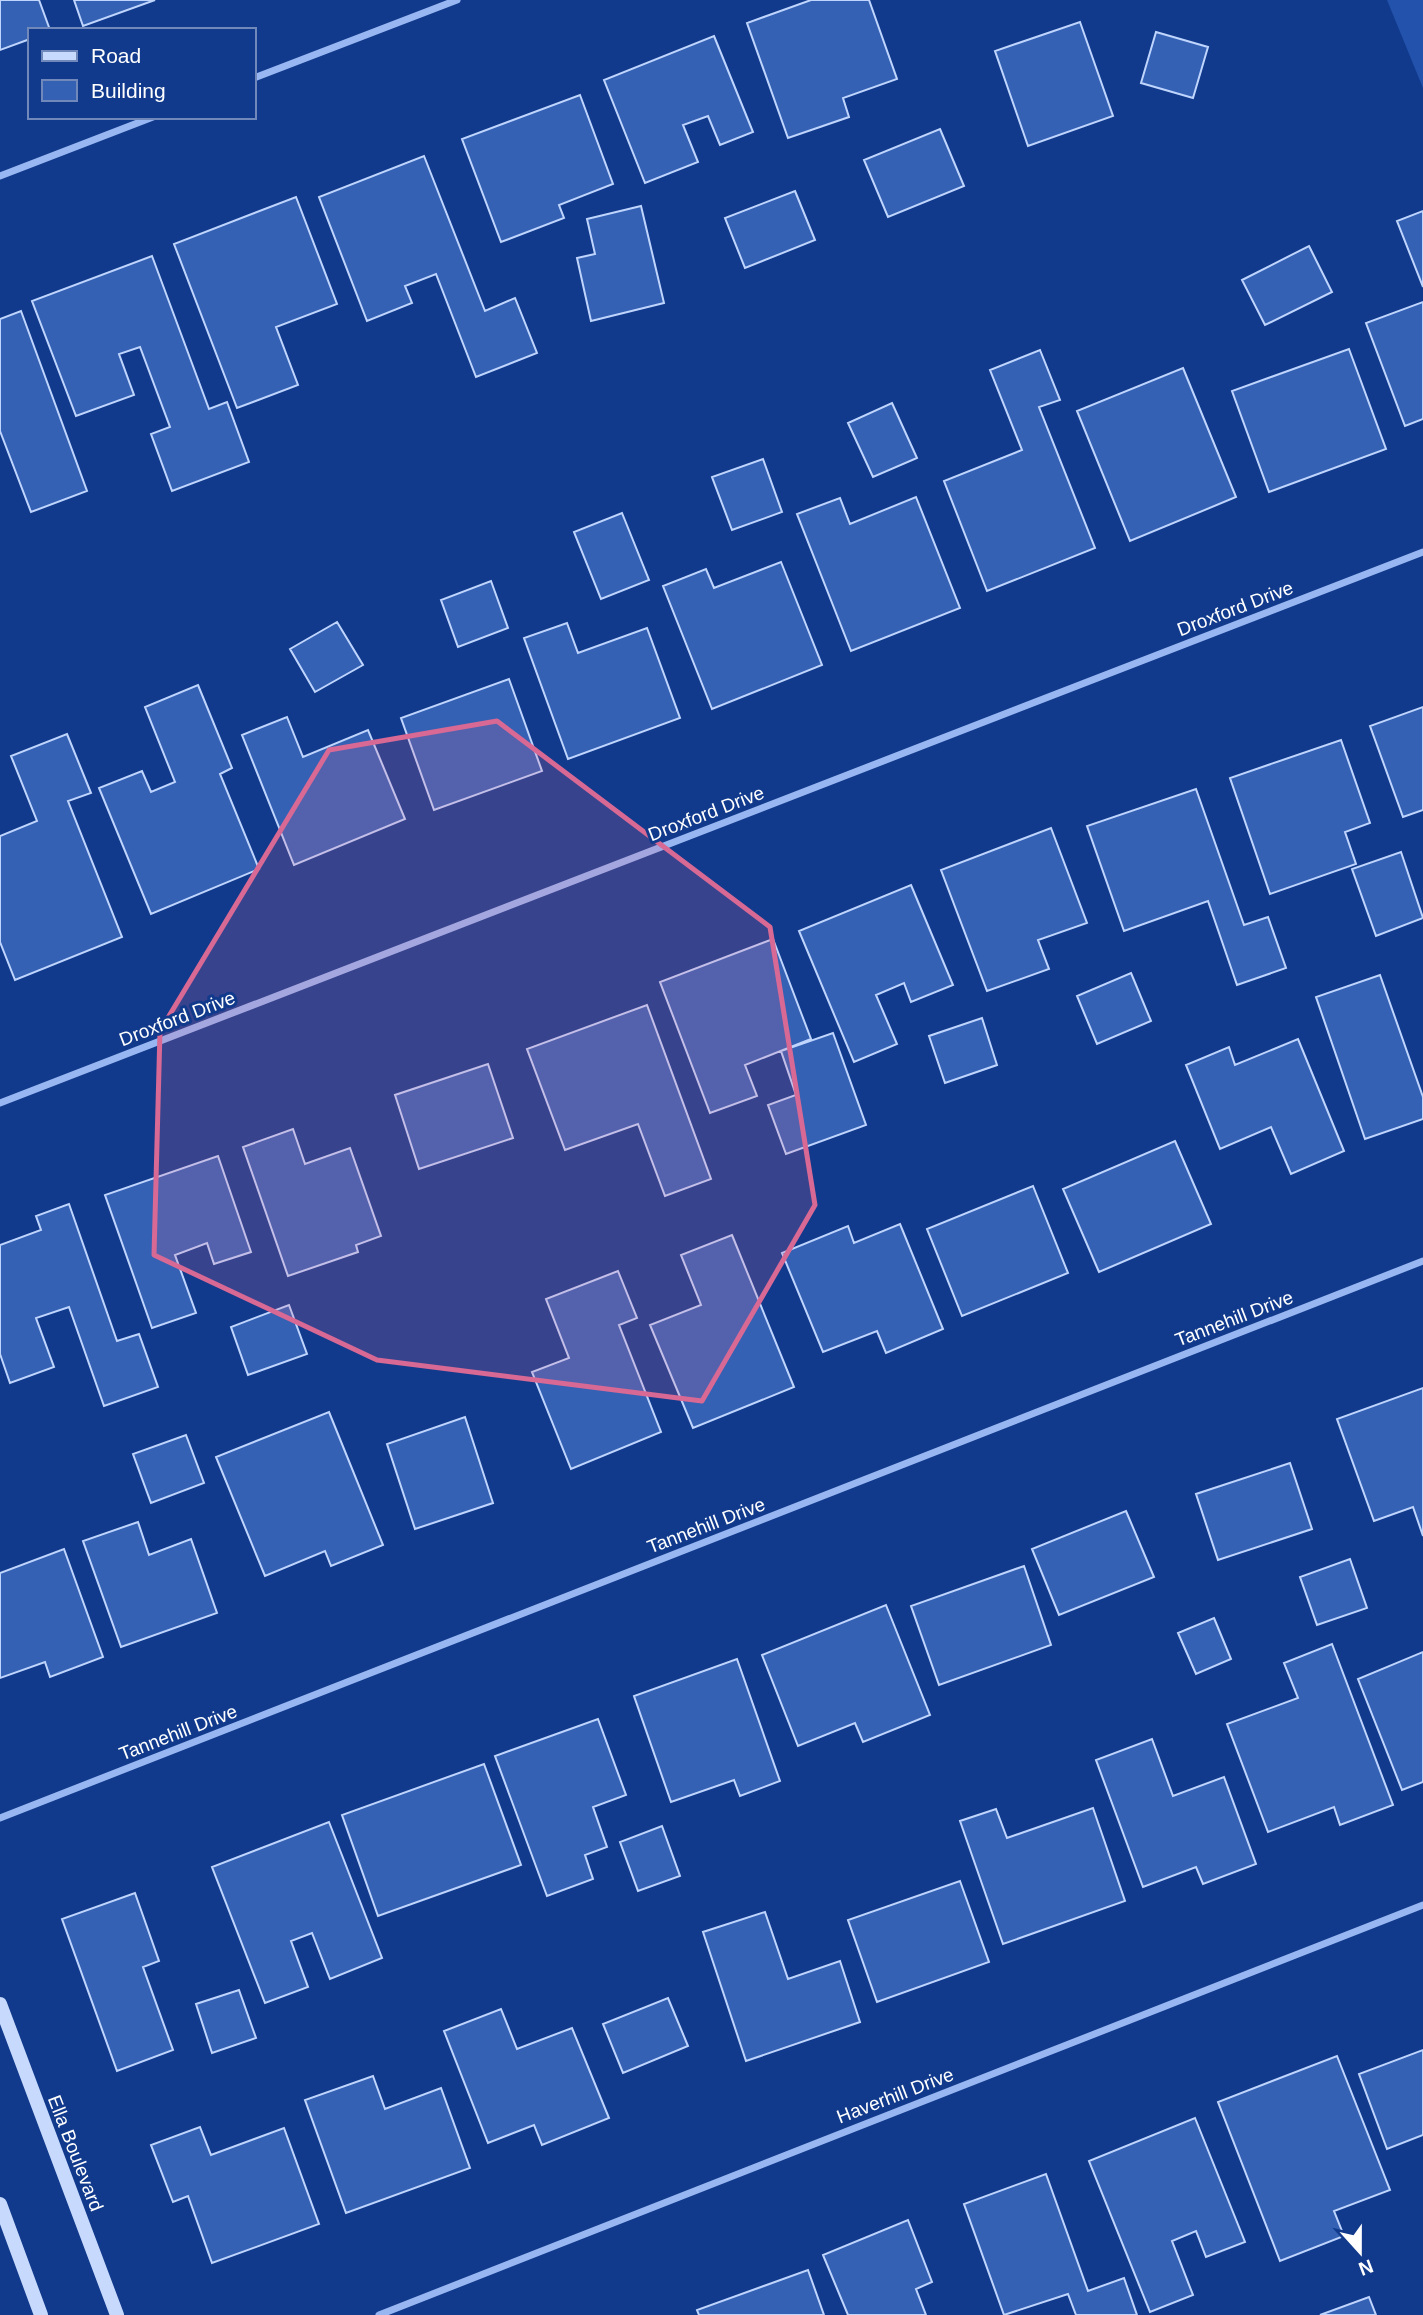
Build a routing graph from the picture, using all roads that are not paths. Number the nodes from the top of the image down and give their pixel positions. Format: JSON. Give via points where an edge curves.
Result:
{"nodes":[{"id":1,"x":457,"y":0,"type":"edge"},
{"id":2,"x":256,"y":77,"type":"edge"},
{"id":3,"x":148,"y":119,"type":"edge"},
{"id":4,"x":0,"y":176,"type":"edge"},
{"id":5,"x":1423,"y":552,"type":"edge"},
{"id":6,"x":0,"y":1103,"type":"edge"},
{"id":7,"x":1423,"y":1261,"type":"edge"},
{"id":8,"x":0,"y":1818,"type":"edge"},
{"id":9,"x":1423,"y":1905,"type":"edge"},
{"id":10,"x":0,"y":2004,"type":"edge"},
{"id":11,"x":0,"y":2204,"type":"edge"},
{"id":12,"x":41,"y":2315,"type":"edge"},
{"id":13,"x":117,"y":2315,"type":"edge"},
{"id":14,"x":379,"y":2315,"type":"edge"}],
"edges":[{"from":1,"to":2,"type":"street"},
{"from":3,"to":4,"type":"street"},
{"from":5,"to":6,"type":"street","name":"Droxford Drive"},
{"from":7,"to":8,"type":"street","name":"Tannehill Drive"},
{"from":9,"to":14,"type":"street","name":"Haverhill Drive"},
{"from":10,"to":13,"type":"main road","name":"Ella Boulevard"},
{"from":11,"to":12,"type":"main road"}]}
